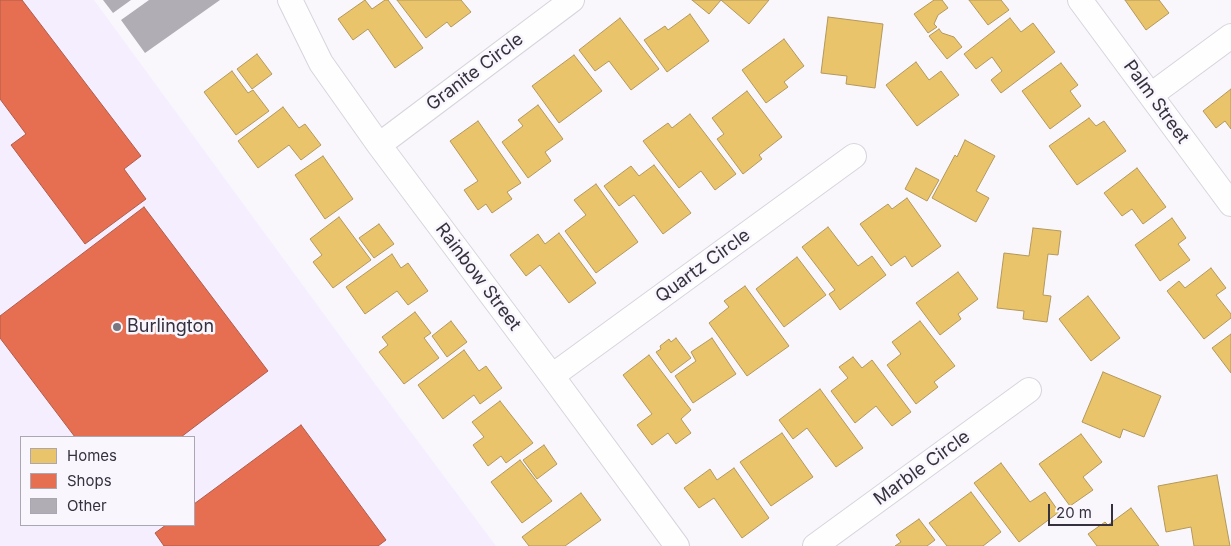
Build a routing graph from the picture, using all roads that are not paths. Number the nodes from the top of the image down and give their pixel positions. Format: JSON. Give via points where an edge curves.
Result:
{"nodes":[{"id":1,"x":290,"y":0,"type":"edge"},
{"id":2,"x":572,"y":0,"type":"edge"},
{"id":3,"x":1080,"y":0,"type":"edge"},
{"id":4,"x":1231,"y":36,"type":"edge"},
{"id":5,"x":1151,"y":95,"type":"junction"},
{"id":6,"x":379,"y":145,"type":"junction"},
{"id":7,"x":854,"y":156,"type":"dead end"},
{"id":8,"x":1231,"y":204,"type":"edge"},
{"id":9,"x":552,"y":376,"type":"junction"},
{"id":10,"x":1029,"y":390,"type":"dead end"},
{"id":11,"x":677,"y":546,"type":"edge"},
{"id":12,"x":815,"y":546,"type":"edge"}],
"edges":[{"from":1,"to":6,"type":"street","name":"Rainbow Street","via":[[321,63]]},
{"from":2,"to":6,"type":"street","name":"Granite Circle"},
{"from":3,"to":5,"type":"street","name":"Palm Street"},
{"from":4,"to":5,"type":"street"},
{"from":5,"to":8,"type":"street","name":"Palm Street"},
{"from":6,"to":9,"type":"street","name":"Rainbow Street"},
{"from":7,"to":9,"type":"street","name":"Quartz Circle"},
{"from":9,"to":11,"type":"street","name":"Rainbow Street"},
{"from":10,"to":12,"type":"street","name":"Marble Circle"}]}
